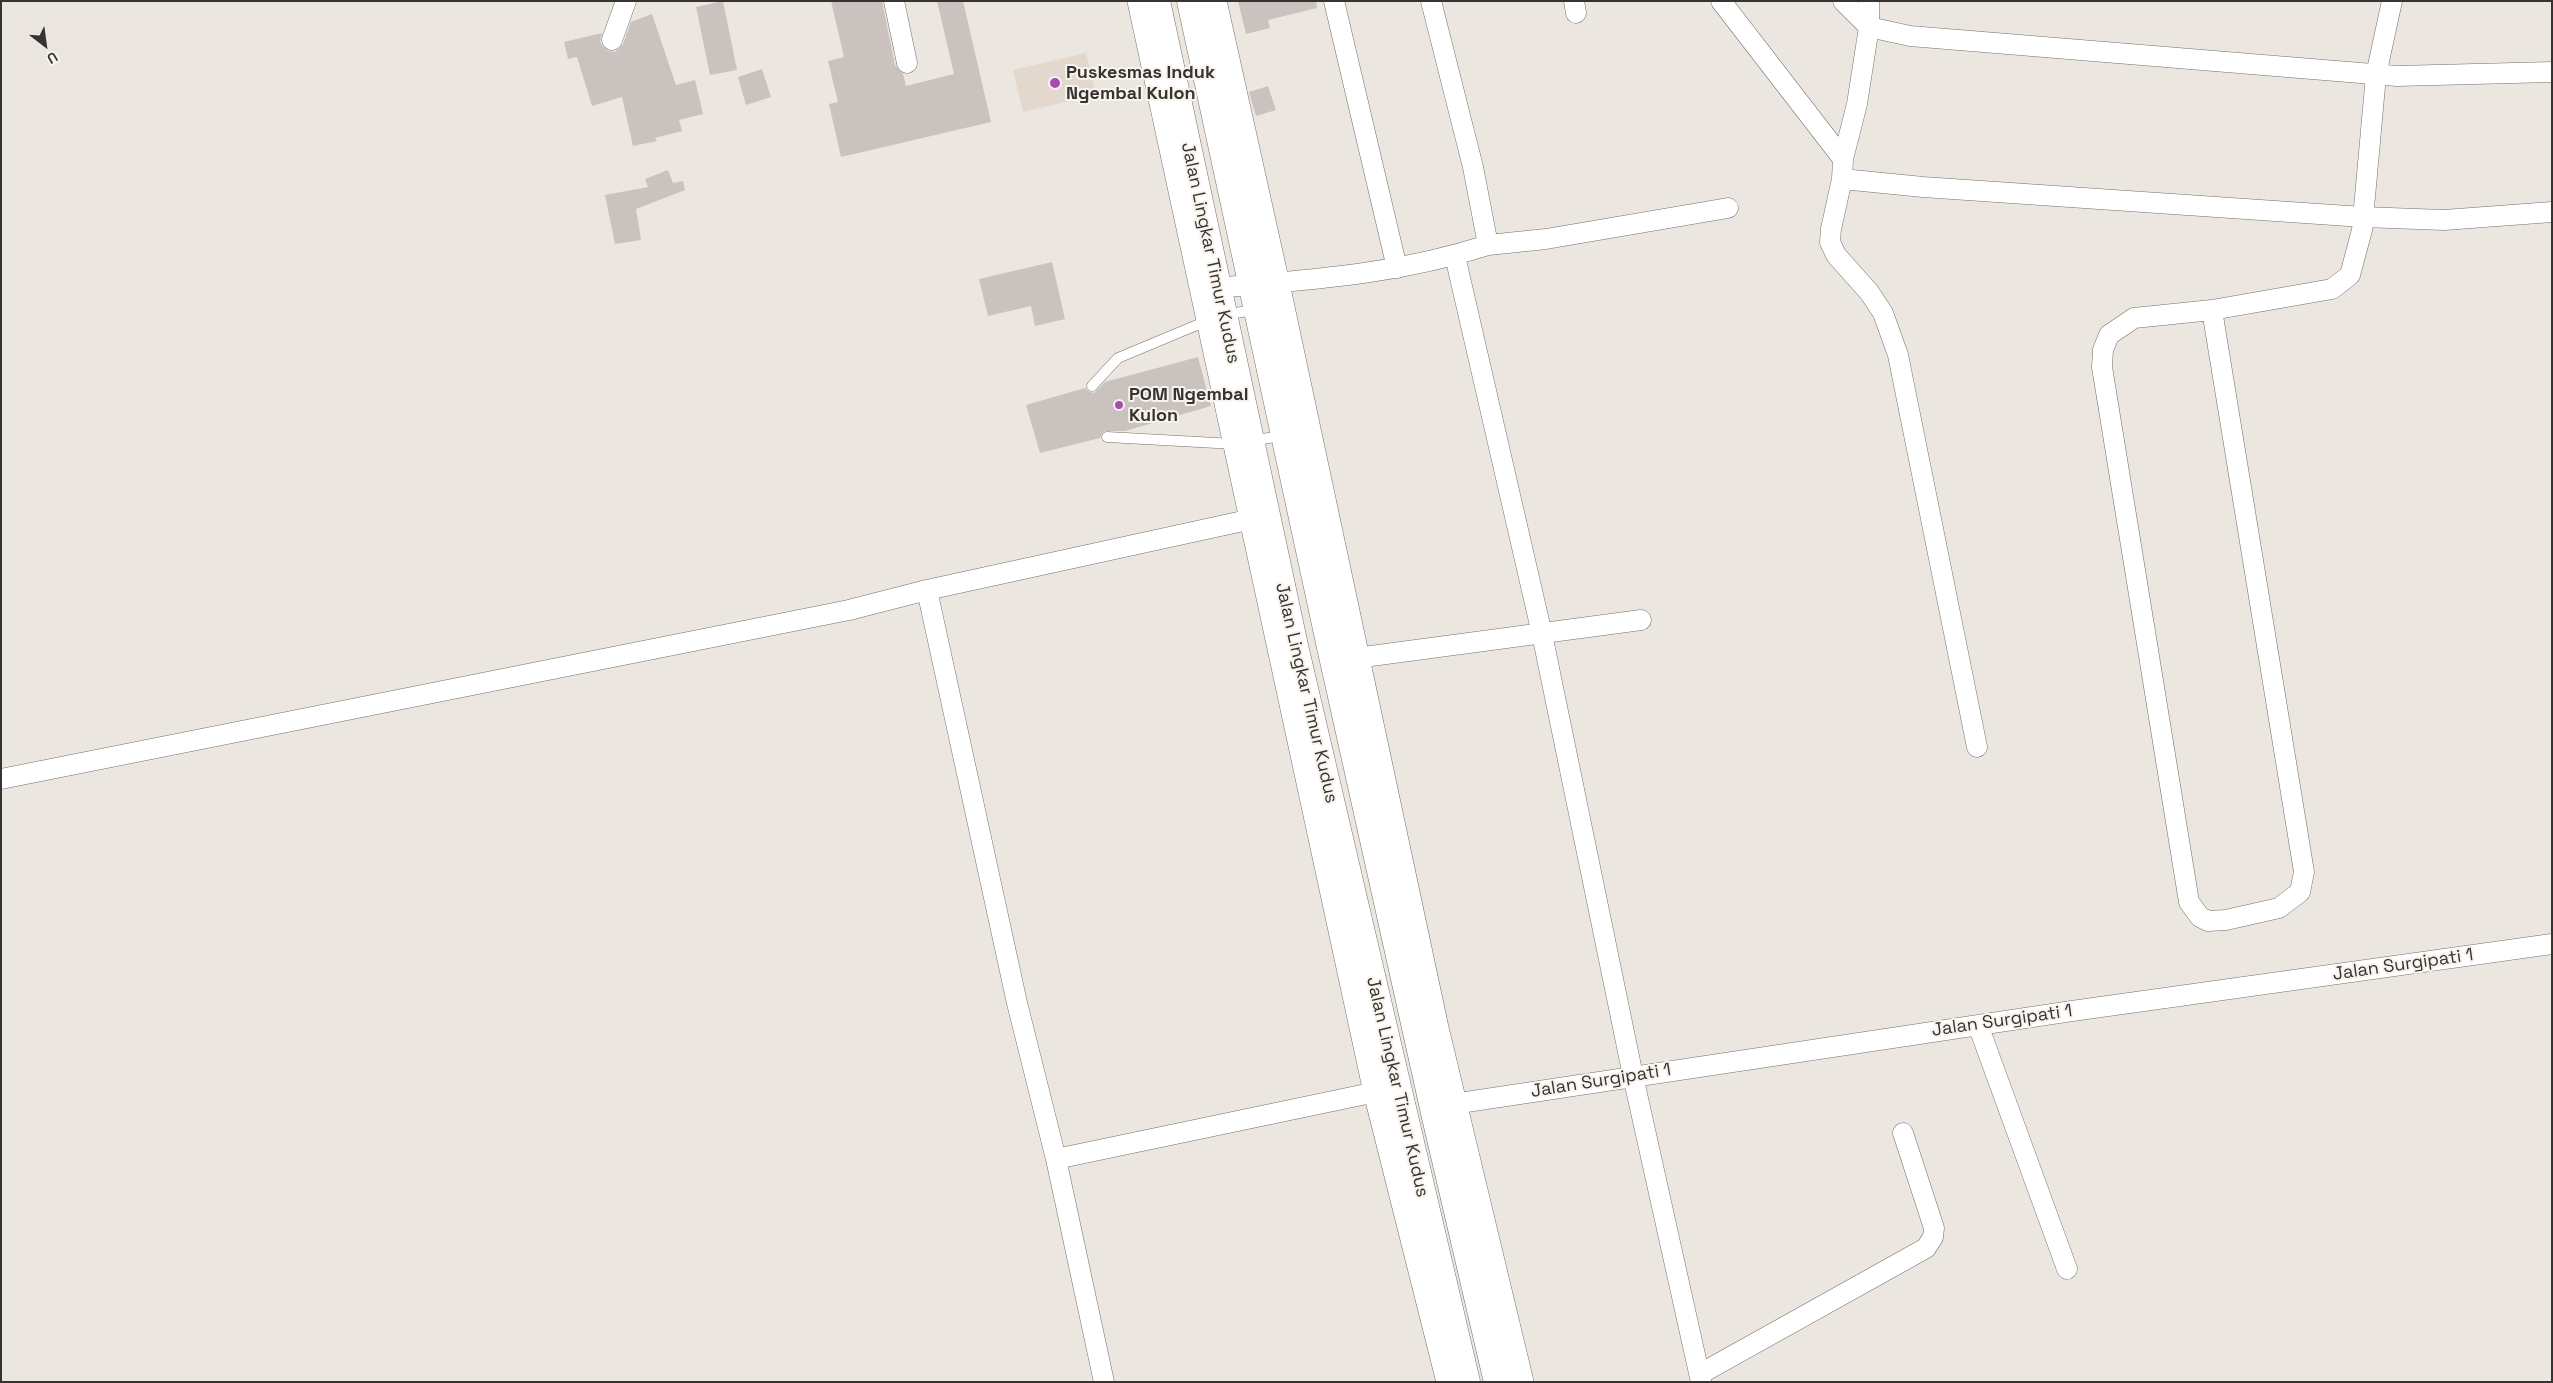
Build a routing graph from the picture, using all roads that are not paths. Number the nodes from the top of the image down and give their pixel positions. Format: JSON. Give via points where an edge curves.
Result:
{"nodes":[{"id":1,"x":626,"y":1,"type":"edge"},
{"id":2,"x":894,"y":1,"type":"edge"},
{"id":3,"x":1140,"y":1,"type":"edge"},
{"id":4,"x":1156,"y":1,"type":"edge"},
{"id":5,"x":1191,"y":1,"type":"edge"},
{"id":6,"x":1214,"y":1,"type":"edge"},
{"id":7,"x":1334,"y":1,"type":"edge"},
{"id":8,"x":1431,"y":1,"type":"edge"},
{"id":9,"x":1721,"y":1,"type":"edge"},
{"id":10,"x":1843,"y":1,"type":"edge"},
{"id":11,"x":1869,"y":1,"type":"edge"},
{"id":12,"x":2392,"y":1,"type":"edge"},
{"id":13,"x":1868,"y":27,"type":"junction"},
{"id":14,"x":612,"y":40,"type":"dead end"},
{"id":15,"x":907,"y":63,"type":"dead end"},
{"id":16,"x":2552,"y":72,"type":"edge"},
{"id":17,"x":2376,"y":75,"type":"junction"},
{"id":18,"x":1843,"y":159,"type":"junction"},
{"id":19,"x":1842,"y":179,"type":"junction"},
{"id":20,"x":1728,"y":208,"type":"dead end"},
{"id":21,"x":2552,"y":212,"type":"edge"},
{"id":22,"x":2363,"y":218,"type":"junction"},
{"id":23,"x":1488,"y":245,"type":"junction"},
{"id":24,"x":1455,"y":256,"type":"junction"},
{"id":25,"x":1397,"y":268,"type":"junction"},
{"id":26,"x":1210,"y":288,"type":"junction"},
{"id":27,"x":1266,"y":295,"type":"junction"},
{"id":28,"x":2212,"y":310,"type":"junction"},
{"id":29,"x":1215,"y":318,"type":"junction"},
{"id":30,"x":1092,"y":386,"type":"dead end"},
{"id":31,"x":1297,"y":431,"type":"junction"},
{"id":32,"x":1107,"y":437,"type":"dead end"},
{"id":33,"x":1242,"y":443,"type":"junction"},
{"id":34,"x":1258,"y":518,"type":"junction"},
{"id":35,"x":927,"y":590,"type":"junction"},
{"id":36,"x":1641,"y":620,"type":"dead end"},
{"id":37,"x":1542,"y":634,"type":"junction"},
{"id":38,"x":1356,"y":658,"type":"junction"},
{"id":39,"x":1977,"y":747,"type":"dead end"},
{"id":40,"x":1,"y":780,"type":"edge"},
{"id":41,"x":2552,"y":944,"type":"edge"},
{"id":42,"x":1978,"y":1025,"type":"junction"},
{"id":43,"x":1633,"y":1076,"type":"junction"},
{"id":44,"x":1376,"y":1092,"type":"junction"},
{"id":45,"x":1453,"y":1104,"type":"junction"},
{"id":46,"x":1903,"y":1133,"type":"dead end"},
{"id":47,"x":1056,"y":1159,"type":"junction"},
{"id":48,"x":2066,"y":1269,"type":"dead end"},
{"id":49,"x":1701,"y":1378,"type":"edge"},
{"id":50,"x":1104,"y":1382,"type":"edge"},
{"id":51,"x":1449,"y":1382,"type":"edge"},
{"id":52,"x":1466,"y":1382,"type":"edge"},
{"id":53,"x":1498,"y":1382,"type":"edge"},
{"id":54,"x":1521,"y":1382,"type":"edge"}],
"edges":[{"from":1,"to":14,"type":"street"},
{"from":2,"to":15,"type":"street"},
{"from":3,"to":26,"type":"street"},
{"from":4,"to":26,"type":"highway","name":"Jalan Lingkar Timur Kudus"},
{"from":5,"to":27,"type":"highway","name":"Jalan Lingkar Timur Kudus"},
{"from":6,"to":27,"type":"street"},
{"from":7,"to":25,"type":"street"},
{"from":8,"to":23,"type":"street","via":[[1473,167]]},
{"from":9,"to":18,"type":"street"},
{"from":10,"to":13,"type":"street"},
{"from":11,"to":13,"type":"street"},
{"from":12,"to":17,"type":"street"},
{"from":13,"to":17,"type":"street","via":[[1910,36]]},
{"from":13,"to":18,"type":"street","via":[[1857,104]]},
{"from":16,"to":17,"type":"street"},
{"from":17,"to":22,"type":"street"},
{"from":18,"to":19,"type":"street"},
{"from":19,"to":22,"type":"street"},
{"from":19,"to":39,"type":"street","via":[[1830,242],[1836,254],[1869,292],[1890,328],[1898,355]]},
{"from":20,"to":23,"type":"street","via":[[1546,240]]},
{"from":21,"to":22,"type":"street","via":[[2444,220]]},
{"from":22,"to":28,"type":"street","via":[[2350,276],[2332,289]]},
{"from":23,"to":24,"type":"street"},
{"from":24,"to":25,"type":"street"},
{"from":24,"to":37,"type":"street"},
{"from":25,"to":27,"type":"street"},
{"from":26,"to":27,"type":"street"},
{"from":26,"to":29,"type":"highway","name":"Jalan Lingkar Timur Kudus"},
{"from":27,"to":29,"type":"lane"},
{"from":27,"to":31,"type":"highway","name":"Jalan Lingkar Timur Kudus"},
{"from":28,"to":28,"type":"street","via":[[2304,872],[2300,892],[2279,908],[2226,920],[2200,917],[2189,902],[2102,367],[2103,350],[2109,335],[2120,325],[2134,318]]},
{"from":29,"to":30,"type":"lane","via":[[1118,358]]},
{"from":29,"to":33,"type":"highway","name":"Jalan Lingkar Timur Kudus"},
{"from":31,"to":33,"type":"lane"},
{"from":31,"to":38,"type":"street"},
{"from":31,"to":53,"type":"highway","name":"Jalan Lingkar Timur Kudus","via":[[1329,637]]},
{"from":32,"to":33,"type":"lane"},
{"from":33,"to":34,"type":"highway","name":"Jalan Lingkar Timur Kudus"},
{"from":34,"to":35,"type":"street"},
{"from":34,"to":44,"type":"street"},
{"from":34,"to":52,"type":"highway","name":"Jalan Lingkar Timur Kudus"},
{"from":35,"to":40,"type":"street","via":[[849,610]]},
{"from":35,"to":47,"type":"street","via":[[1017,1003]]},
{"from":36,"to":37,"type":"street"},
{"from":37,"to":38,"type":"street"},
{"from":37,"to":43,"type":"street"},
{"from":38,"to":45,"type":"street"},
{"from":41,"to":42,"type":"street","name":"Jalan Surgipati 1"},
{"from":42,"to":43,"type":"street","name":"Jalan Surgipati 1"},
{"from":42,"to":48,"type":"street"},
{"from":43,"to":45,"type":"street","name":"Jalan Surgipati 1"},
{"from":43,"to":49,"type":"street"},
{"from":44,"to":47,"type":"street"},
{"from":44,"to":51,"type":"street"},
{"from":45,"to":54,"type":"street"},
{"from":46,"to":49,"type":"street","via":[[1934,1228],[1926,1248]]},
{"from":47,"to":50,"type":"street"}]}
